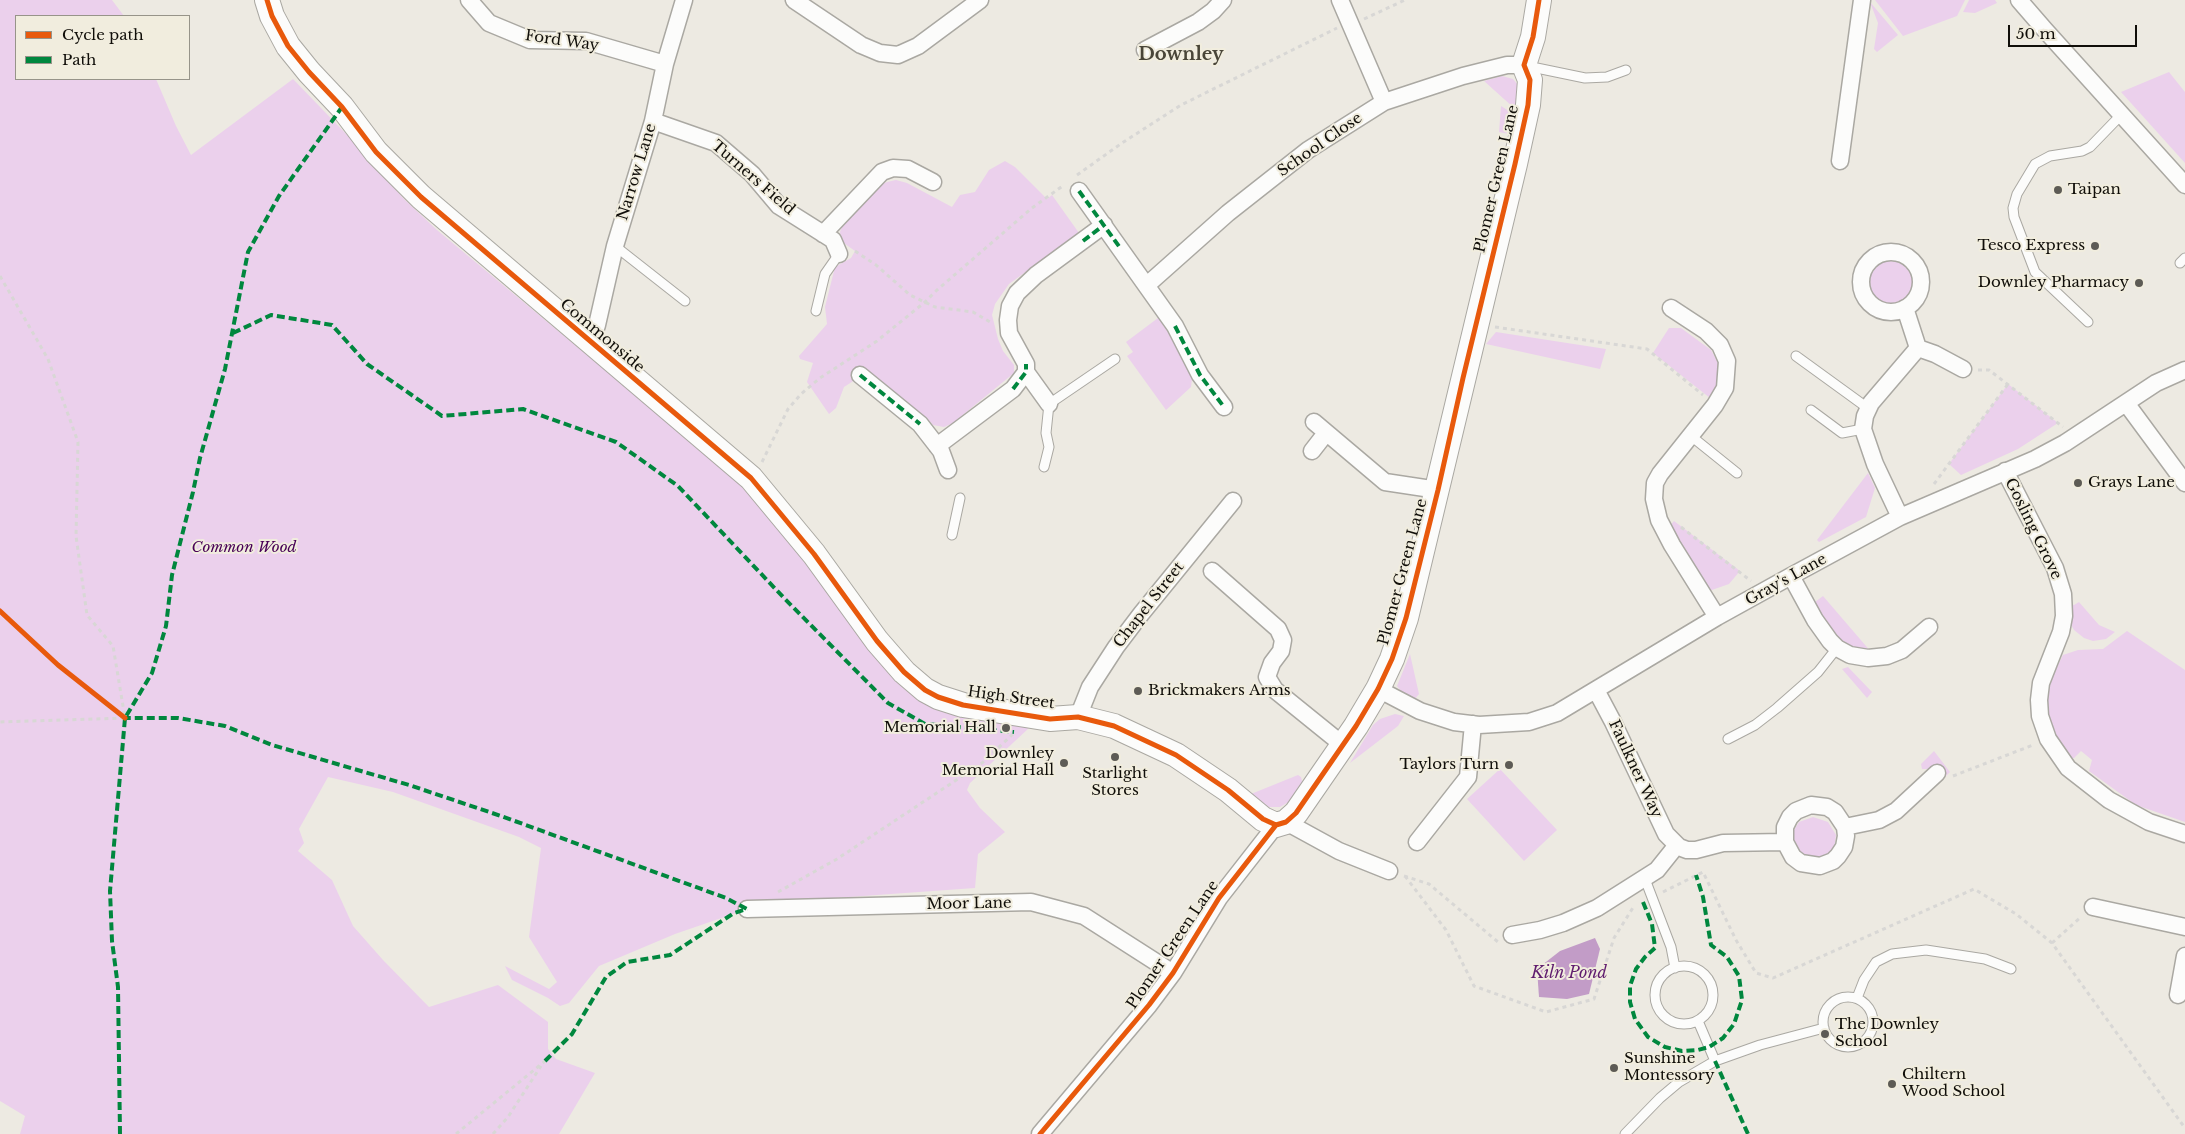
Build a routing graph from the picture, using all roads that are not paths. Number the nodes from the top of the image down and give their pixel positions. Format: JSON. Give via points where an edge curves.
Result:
{"nodes":[{"id":1,"x":267,"y":0,"type":"edge"},
{"id":2,"x":469,"y":0,"type":"edge"},
{"id":3,"x":684,"y":0,"type":"edge"},
{"id":4,"x":794,"y":0,"type":"edge"},
{"id":5,"x":980,"y":0,"type":"edge"},
{"id":6,"x":1222,"y":0,"type":"edge"},
{"id":7,"x":1340,"y":0,"type":"edge"},
{"id":8,"x":1539,"y":0,"type":"edge"},
{"id":9,"x":1862,"y":0,"type":"edge"},
{"id":10,"x":2019,"y":0,"type":"edge"},
{"id":11,"x":1145,"y":50,"type":"dead end"},
{"id":12,"x":666,"y":64,"type":"junction"},
{"id":13,"x":1524,"y":65,"type":"junction"},
{"id":14,"x":1626,"y":70,"type":"dead end"},
{"id":15,"x":1384,"y":102,"type":"junction"},
{"id":16,"x":2121,"y":115,"type":"junction"},
{"id":17,"x":653,"y":121,"type":"junction"},
{"id":18,"x":1840,"y":162,"type":"dead end"},
{"id":19,"x":933,"y":182,"type":"dead end"},
{"id":20,"x":2185,"y":185,"type":"edge"},
{"id":21,"x":1079,"y":191,"type":"dead end"},
{"id":22,"x":1104,"y":225,"type":"junction"},
{"id":23,"x":832,"y":243,"type":"junction"},
{"id":24,"x":615,"y":246,"type":"junction"},
{"id":25,"x":1147,"y":285,"type":"junction"},
{"id":26,"x":685,"y":301,"type":"dead end"},
{"id":27,"x":1671,"y":308,"type":"dead end"},
{"id":28,"x":1905,"y":308,"type":"dead end"},
{"id":29,"x":816,"y":311,"type":"dead end"},
{"id":30,"x":2088,"y":322,"type":"dead end"},
{"id":31,"x":591,"y":343,"type":"junction"},
{"id":32,"x":1918,"y":348,"type":"junction"},
{"id":33,"x":1796,"y":356,"type":"dead end"},
{"id":34,"x":1115,"y":359,"type":"dead end"},
{"id":35,"x":1963,"y":369,"type":"road end"},
{"id":36,"x":2185,"y":370,"type":"edge"},
{"id":37,"x":1026,"y":372,"type":"junction"},
{"id":38,"x":860,"y":374,"type":"dead end"},
{"id":39,"x":2126,"y":403,"type":"junction"},
{"id":40,"x":1049,"y":404,"type":"junction"},
{"id":41,"x":1224,"y":407,"type":"dead end"},
{"id":42,"x":1868,"y":409,"type":"junction"},
{"id":43,"x":1811,"y":410,"type":"dead end"},
{"id":44,"x":1864,"y":429,"type":"junction"},
{"id":45,"x":1690,"y":436,"type":"junction"},
{"id":46,"x":937,"y":446,"type":"junction"},
{"id":47,"x":1312,"y":451,"type":"dead end"},
{"id":48,"x":1044,"y":466,"type":"dead end"},
{"id":49,"x":949,"y":472,"type":"dead end"},
{"id":50,"x":2004,"y":472,"type":"junction"},
{"id":51,"x":1737,"y":473,"type":"dead end"},
{"id":52,"x":2185,"y":484,"type":"edge"},
{"id":53,"x":1438,"y":490,"type":"junction"},
{"id":54,"x":960,"y":498,"type":"dead end"},
{"id":55,"x":1233,"y":501,"type":"dead end"},
{"id":56,"x":1900,"y":517,"type":"junction"},
{"id":57,"x":952,"y":535,"type":"dead end"},
{"id":58,"x":1212,"y":571,"type":"dead end"},
{"id":59,"x":1791,"y":576,"type":"junction"},
{"id":60,"x":1718,"y":617,"type":"junction"},
{"id":61,"x":1929,"y":627,"type":"dead end"},
{"id":62,"x":1837,"y":648,"type":"junction"},
{"id":63,"x":1378,"y":689,"type":"junction"},
{"id":64,"x":925,"y":690,"type":"joint"},
{"id":65,"x":1596,"y":690,"type":"junction"},
{"id":66,"x":1078,"y":716,"type":"junction"},
{"id":67,"x":1473,"y":724,"type":"junction"},
{"id":68,"x":1728,"y":739,"type":"dead end"},
{"id":69,"x":1344,"y":745,"type":"junction"},
{"id":70,"x":1937,"y":773,"type":"road end"},
{"id":71,"x":1281,"y":823,"type":"junction"},
{"id":72,"x":1845,"y":827,"type":"junction"},
{"id":73,"x":2185,"y":834,"type":"edge"},
{"id":74,"x":1417,"y":842,"type":"dead end"},
{"id":75,"x":1785,"y":842,"type":"junction"},
{"id":76,"x":1677,"y":845,"type":"junction"},
{"id":77,"x":1397,"y":874,"type":"road end"},
{"id":78,"x":1646,"y":879,"type":"junction"},
{"id":79,"x":2093,"y":907,"type":"road end"},
{"id":80,"x":747,"y":909,"type":"road end"},
{"id":81,"x":2185,"y":927,"type":"edge"},
{"id":82,"x":1506,"y":939,"type":"road end"},
{"id":83,"x":2185,"y":956,"type":"edge"},
{"id":84,"x":1675,"y":968,"type":"junction"},
{"id":85,"x":2011,"y":969,"type":"dead end"},
{"id":86,"x":1173,"y":973,"type":"junction"},
{"id":87,"x":2178,"y":995,"type":"dead end"},
{"id":88,"x":1857,"y":998,"type":"junction"},
{"id":89,"x":1698,"y":1021,"type":"junction"},
{"id":90,"x":1824,"y":1028,"type":"junction"},
{"id":91,"x":1715,"y":1061,"type":"junction"},
{"id":92,"x":1040,"y":1134,"type":"edge"},
{"id":93,"x":1625,"y":1134,"type":"edge"}],
"edges":[{"from":1,"to":31,"type":"street","name":"Commonside","via":[[288,46],[342,107],[376,152],[421,198]]},
{"from":2,"to":12,"type":"street","name":"Ford Way","via":[[489,24],[530,40],[586,41]]},
{"from":3,"to":12,"type":"street","name":"Narrow Lane"},
{"from":4,"to":5,"type":"street","via":[[861,45],[880,53],[898,55],[918,46]]},
{"from":6,"to":11,"type":"street","via":[[1198,22]]},
{"from":7,"to":15,"type":"street"},
{"from":8,"to":13,"type":"street"},
{"from":9,"to":18,"type":"street"},
{"from":10,"to":16,"type":"street"},
{"from":12,"to":17,"type":"street","name":"Narrow Lane"},
{"from":13,"to":14,"type":"lane","via":[[1586,78],[1606,77]]},
{"from":13,"to":15,"type":"street","name":"School Close","via":[[1507,65],[1462,76]]},
{"from":13,"to":53,"type":"street","name":"Plomer Green Lane","via":[[1530,80],[1528,105]]},
{"from":15,"to":25,"type":"street","name":"School Close","via":[[1308,150],[1228,213]]},
{"from":16,"to":20,"type":"street"},
{"from":16,"to":30,"type":"lane","via":[[2082,152],[2050,156],[2035,164],[2020,188],[2013,208],[2036,272]]},
{"from":17,"to":23,"type":"street","name":"Turners Field","via":[[716,143],[752,174],[780,206]]},
{"from":17,"to":24,"type":"street","name":"Narrow Lane"},
{"from":19,"to":23,"type":"street","via":[[908,170],[894,168],[882,172]]},
{"from":21,"to":22,"type":"street"},
{"from":22,"to":25,"type":"street"},
{"from":22,"to":37,"type":"street","via":[[1036,275],[1017,293],[1010,306],[1009,333],[1026,364]]},
{"from":23,"to":29,"type":"lane"},
{"from":24,"to":26,"type":"lane"},
{"from":24,"to":31,"type":"street","name":"Narrow Lane"},
{"from":25,"to":41,"type":"street","via":[[1175,326],[1200,375]]},
{"from":27,"to":45,"type":"street","via":[[1706,331],[1720,345],[1728,361],[1725,388]]},
{"from":28,"to":32,"type":"street"},
{"from":31,"to":64,"type":"street","name":"Commonside","via":[[754,482],[814,554],[877,642]]},
{"from":32,"to":35,"type":"street"},
{"from":32,"to":42,"type":"street"},
{"from":33,"to":42,"type":"lane"},
{"from":34,"to":40,"type":"lane"},
{"from":36,"to":39,"type":"street","name":"Gray's Lane","via":[[2156,383]]},
{"from":37,"to":40,"type":"street"},
{"from":37,"to":46,"type":"street","via":[[1013,389]]},
{"from":38,"to":46,"type":"street","via":[[920,424]]},
{"from":39,"to":50,"type":"street","name":"Gray's Lane","via":[[2075,437]]},
{"from":39,"to":52,"type":"street"},
{"from":40,"to":48,"type":"lane","via":[[1046,433],[1049,447]]},
{"from":42,"to":44,"type":"street"},
{"from":43,"to":44,"type":"lane","via":[[1842,433]]},
{"from":44,"to":56,"type":"street","via":[[1875,464]]},
{"from":45,"to":51,"type":"lane"},
{"from":45,"to":60,"type":"street","via":[[1655,482],[1654,499],[1659,520],[1672,544]]},
{"from":46,"to":49,"type":"street"},
{"from":47,"to":53,"type":"street","via":[[1320,428],[1385,482]]},
{"from":50,"to":56,"type":"street","name":"Gray's Lane"},
{"from":50,"to":73,"type":"street","name":"Gosling Grove","via":[[2055,568],[2063,594],[2061,632],[2041,683],[2039,700],[2040,716],[2048,739],[2068,768],[2109,800],[2149,822]]},
{"from":53,"to":63,"type":"street","name":"Plomer Green Lane","via":[[1406,618]]},
{"from":54,"to":57,"type":"lane"},
{"from":55,"to":66,"type":"street","name":"Chapel Street","via":[[1116,647],[1090,687]]},
{"from":56,"to":59,"type":"street","name":"Gray's Lane"},
{"from":58,"to":69,"type":"street","via":[[1278,629],[1282,646],[1267,677],[1275,690]]},
{"from":59,"to":60,"type":"street","name":"Gray's Lane"},
{"from":59,"to":62,"type":"street","via":[[1815,620]]},
{"from":60,"to":65,"type":"street","name":"Gray's Lane"},
{"from":61,"to":62,"type":"street","via":[[1902,650],[1887,656],[1850,655]]},
{"from":62,"to":68,"type":"lane","via":[[1818,672],[1777,708],[1755,725]]},
{"from":63,"to":67,"type":"street","name":"Gray's Lane","via":[[1420,711],[1454,722]]},
{"from":63,"to":69,"type":"street","name":"Plomer Green Lane"},
{"from":64,"to":66,"type":"street","name":"High Street","via":[[963,705],[1050,719]]},
{"from":65,"to":67,"type":"street","name":"Gray's Lane","via":[[1557,713],[1529,722]]},
{"from":65,"to":76,"type":"street","name":"Faulkner Way","via":[[1666,834]]},
{"from":66,"to":71,"type":"street","name":"High Street","via":[[1114,726],[1176,755],[1228,790],[1263,819]]},
{"from":67,"to":74,"type":"street","via":[[1468,777]]},
{"from":69,"to":71,"type":"street","name":"Plomer Green Lane","via":[[1296,812]]},
{"from":70,"to":72,"type":"street","via":[[1888,816]]},
{"from":71,"to":77,"type":"street"},
{"from":71,"to":86,"type":"street","name":"Plomer Green Lane","via":[[1219,898]]},
{"from":72,"to":75,"type":"street","via":[[1834,812],[1826,807],[1810,805],[1790,817]]},
{"from":72,"to":75,"type":"street","via":[[1844,847],[1833,861],[1820,866],[1801,863],[1793,857]]},
{"from":75,"to":76,"type":"street","via":[[1723,843],[1696,850]]},
{"from":76,"to":78,"type":"street"},
{"from":78,"to":82,"type":"street","via":[[1597,908],[1563,923]]},
{"from":78,"to":84,"type":"lane","via":[[1671,947]]},
{"from":79,"to":81,"type":"street"},
{"from":80,"to":86,"type":"street","name":"Moor Lane","via":[[1031,902],[1084,916]]},
{"from":83,"to":87,"type":"street"},
{"from":84,"to":89,"type":"lane","via":[[1692,968],[1711,984],[1710,1009]]},
{"from":84,"to":89,"type":"lane","via":[[1658,983],[1657,1007],[1674,1023]]},
{"from":85,"to":88,"type":"lane","via":[[1985,959],[1926,950],[1892,954],[1876,962]]},
{"from":86,"to":92,"type":"street","name":"Plomer Green Lane","via":[[1136,1022]]},
{"from":88,"to":90,"type":"lane","via":[[1842,997],[1828,1006]]},
{"from":88,"to":90,"type":"lane","via":[[1870,1009],[1873,1018],[1873,1026],[1865,1041],[1849,1047],[1841,1046],[1833,1042]]},
{"from":89,"to":91,"type":"lane"},
{"from":90,"to":91,"type":"lane"},
{"from":91,"to":93,"type":"lane","via":[[1679,1082]]}]}
